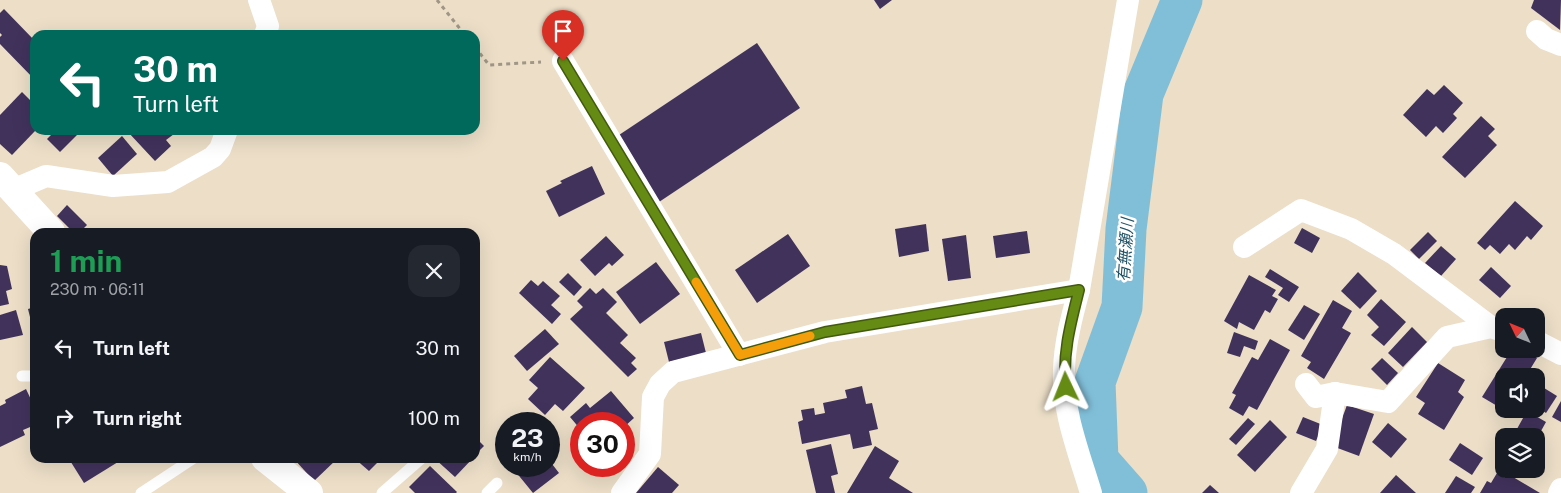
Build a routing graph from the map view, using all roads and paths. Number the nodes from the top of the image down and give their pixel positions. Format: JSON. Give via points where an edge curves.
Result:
{"nodes":[{"id":1,"x":259,"y":0,"type":"edge"},
{"id":2,"x":437,"y":0,"type":"edge"},
{"id":3,"x":1128,"y":0,"type":"edge"},
{"id":4,"x":267,"y":30,"type":"edge"},
{"id":5,"x":461,"y":30,"type":"edge"},
{"id":6,"x":1537,"y":31,"type":"dead end"},
{"id":7,"x":1561,"y":45,"type":"edge"},
{"id":8,"x":480,"y":53,"type":"edge"},
{"id":9,"x":563,"y":61,"type":"joint"},
{"id":10,"x":226,"y":135,"type":"edge"},
{"id":11,"x":6,"y":183,"type":"edge"},
{"id":12,"x":47,"y":228,"type":"edge"},
{"id":13,"x":1244,"y":248,"type":"dead end"},
{"id":14,"x":1079,"y":290,"type":"junction"},
{"id":15,"x":1495,"y":328,"type":"edge"},
{"id":16,"x":1495,"y":329,"type":"edge"},
{"id":17,"x":1545,"y":345,"type":"edge"},
{"id":18,"x":1561,"y":354,"type":"edge"},
{"id":19,"x":740,"y":355,"type":"junction"},
{"id":20,"x":22,"y":376,"type":"dead end"},
{"id":21,"x":30,"y":376,"type":"edge"},
{"id":22,"x":1306,"y":384,"type":"dead end"},
{"id":23,"x":1335,"y":393,"type":"junction"},
{"id":24,"x":186,"y":463,"type":"edge"},
{"id":25,"x":271,"y":463,"type":"edge"},
{"id":26,"x":416,"y":463,"type":"edge"},
{"id":27,"x":497,"y":483,"type":"dead end"},
{"id":28,"x":1561,"y":489,"type":"edge"},
{"id":29,"x":141,"y":493,"type":"edge"},
{"id":30,"x":309,"y":493,"type":"edge"},
{"id":31,"x":382,"y":493,"type":"edge"},
{"id":32,"x":487,"y":493,"type":"edge"},
{"id":33,"x":622,"y":493,"type":"edge"},
{"id":34,"x":1091,"y":493,"type":"edge"},
{"id":35,"x":1302,"y":493,"type":"edge"},
{"id":36,"x":1559,"y":493,"type":"edge"}],
"edges":[{"from":1,"to":4,"type":"street"},
{"from":2,"to":5,"type":"path"},
{"from":3,"to":14,"type":"street"},
{"from":6,"to":7,"type":"street"},
{"from":8,"to":9,"type":"path","via":[[489,64]]},
{"from":9,"to":19,"type":"street"},
{"from":10,"to":11,"type":"street","via":[[213,157],[168,182],[113,186],[46,176]]},
{"from":11,"to":12,"type":"main road"},
{"from":13,"to":15,"type":"street","via":[[1301,210],[1351,229],[1394,254]]},
{"from":14,"to":19,"type":"street","via":[[825,332]]},
{"from":14,"to":34,"type":"street","via":[[1069,327],[1064,370],[1069,420]]},
{"from":16,"to":23,"type":"street","via":[[1447,337],[1388,402]]},
{"from":17,"to":18,"type":"street"},
{"from":19,"to":33,"type":"street","via":[[673,372],[660,384],[653,397],[650,454]]},
{"from":20,"to":21,"type":"lane"},
{"from":22,"to":23,"type":"street","via":[[1316,397]]},
{"from":23,"to":35,"type":"street","via":[[1327,449]]},
{"from":24,"to":29,"type":"lane"},
{"from":25,"to":30,"type":"main road"},
{"from":26,"to":31,"type":"lane"},
{"from":27,"to":32,"type":"lane"},
{"from":28,"to":36,"type":"street"}]}
